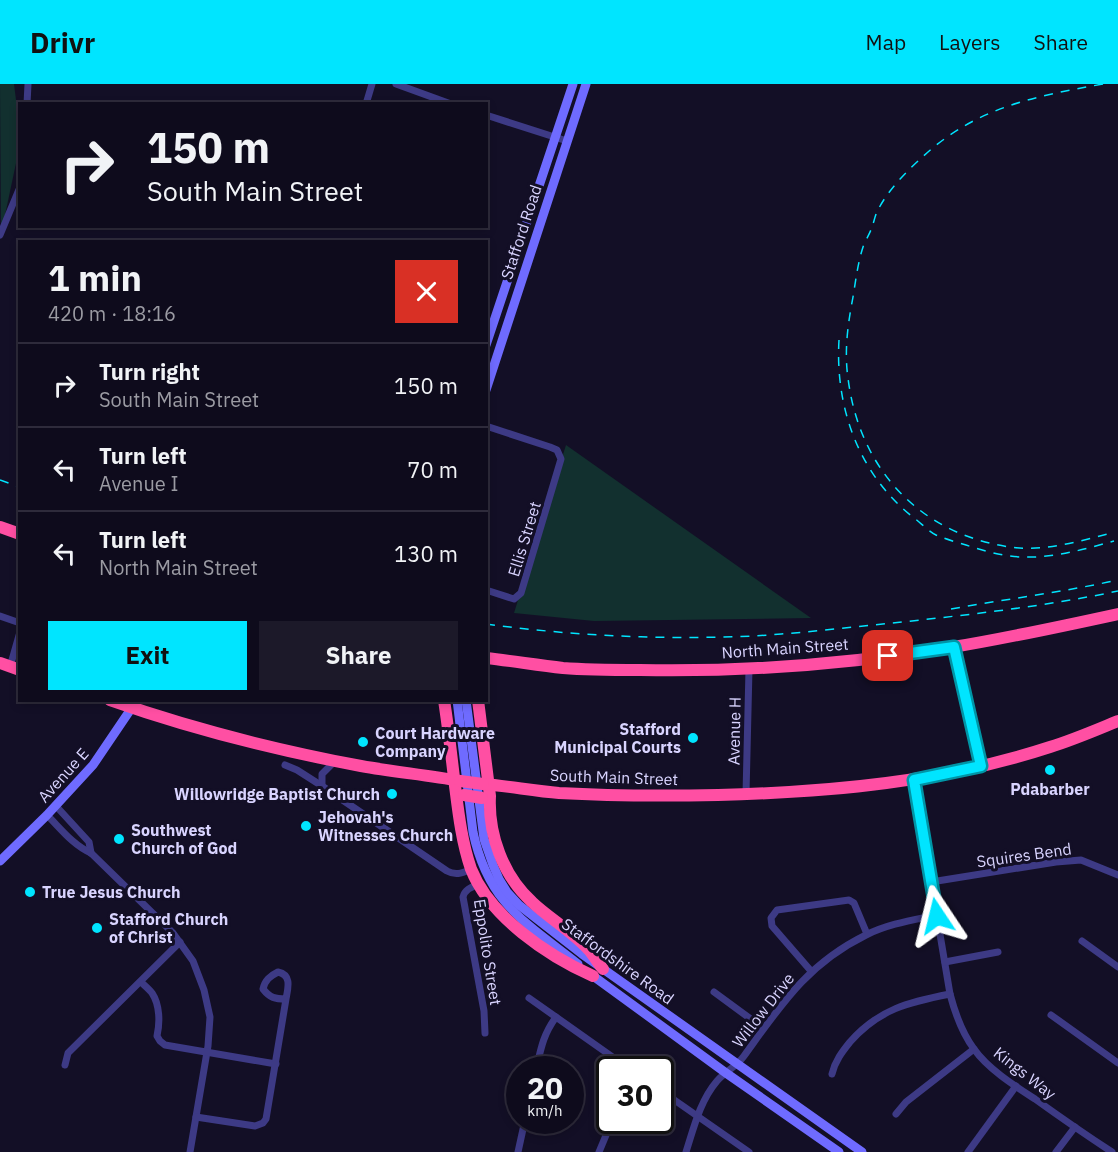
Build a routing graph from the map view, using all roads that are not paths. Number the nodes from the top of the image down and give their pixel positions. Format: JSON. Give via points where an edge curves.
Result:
{"nodes":[{"id":1,"x":28,"y":84,"type":"edge"},
{"id":2,"x":372,"y":84,"type":"edge"},
{"id":3,"x":396,"y":84,"type":"edge"},
{"id":4,"x":573,"y":84,"type":"edge"},
{"id":5,"x":586,"y":84,"type":"edge"},
{"id":6,"x":27,"y":102,"type":"edge"},
{"id":7,"x":367,"y":102,"type":"edge"},
{"id":8,"x":446,"y":102,"type":"edge"},
{"id":9,"x":488,"y":116,"type":"edge"},
{"id":10,"x":555,"y":138,"type":"junction"},
{"id":11,"x":567,"y":141,"type":"junction"},
{"id":12,"x":18,"y":193,"type":"edge"},
{"id":13,"x":0,"y":235,"type":"edge"},
{"id":14,"x":488,"y":339,"type":"edge"},
{"id":15,"x":488,"y":384,"type":"edge"},
{"id":16,"x":488,"y":427,"type":"edge"},
{"id":17,"x":0,"y":527,"type":"edge"},
{"id":18,"x":18,"y":533,"type":"edge"},
{"id":19,"x":488,"y":592,"type":"edge"},
{"id":20,"x":1118,"y":614,"type":"edge"},
{"id":21,"x":0,"y":616,"type":"edge"},
{"id":22,"x":18,"y":622,"type":"edge"},
{"id":23,"x":18,"y":640,"type":"edge"},
{"id":24,"x":954,"y":647,"type":"junction"},
{"id":25,"x":488,"y":658,"type":"edge"},
{"id":26,"x":10,"y":666,"type":"edge"},
{"id":27,"x":748,"y":669,"type":"junction"},
{"id":28,"x":444,"y":702,"type":"edge"},
{"id":29,"x":458,"y":702,"type":"edge"},
{"id":30,"x":466,"y":702,"type":"edge"},
{"id":31,"x":478,"y":702,"type":"edge"},
{"id":32,"x":135,"y":704,"type":"edge"},
{"id":33,"x":463,"y":719,"type":"junction"},
{"id":34,"x":1118,"y":721,"type":"edge"},
{"id":35,"x":335,"y":761,"type":"junction"},
{"id":36,"x":285,"y":765,"type":"dead end"},
{"id":37,"x":981,"y":766,"type":"junction"},
{"id":38,"x":914,"y":780,"type":"junction"},
{"id":39,"x":458,"y":781,"type":"junction"},
{"id":40,"x":486,"y":784,"type":"junction"},
{"id":41,"x":322,"y":786,"type":"junction"},
{"id":42,"x":746,"y":794,"type":"junction"},
{"id":43,"x":460,"y":798,"type":"junction"},
{"id":44,"x":486,"y":801,"type":"junction"},
{"id":45,"x":56,"y":806,"type":"junction"},
{"id":46,"x":47,"y":815,"type":"junction"},
{"id":47,"x":92,"y":853,"type":"junction"},
{"id":48,"x":0,"y":861,"type":"edge"},
{"id":49,"x":472,"y":869,"type":"junction"},
{"id":50,"x":1118,"y":874,"type":"edge"},
{"id":51,"x":931,"y":882,"type":"junction"},
{"id":52,"x":479,"y":884,"type":"junction"},
{"id":53,"x":936,"y":915,"type":"junction"},
{"id":54,"x":867,"y":934,"type":"junction"},
{"id":55,"x":1082,"y":941,"type":"dead end"},
{"id":56,"x":180,"y":942,"type":"junction"},
{"id":57,"x":998,"y":952,"type":"dead end"},
{"id":58,"x":945,"y":962,"type":"junction"},
{"id":59,"x":1118,"y":967,"type":"edge"},
{"id":60,"x":811,"y":970,"type":"junction"},
{"id":61,"x":598,"y":973,"type":"junction"},
{"id":62,"x":141,"y":982,"type":"junction"},
{"id":63,"x":714,"y":992,"type":"dead end"},
{"id":64,"x":950,"y":994,"type":"junction"},
{"id":65,"x":529,"y":998,"type":"dead end"},
{"id":66,"x":286,"y":999,"type":"dead end"},
{"id":67,"x":1051,"y":1015,"type":"dead end"},
{"id":68,"x":556,"y":1017,"type":"junction"},
{"id":69,"x":762,"y":1028,"type":"junction"},
{"id":70,"x":485,"y":1033,"type":"dead end"},
{"id":71,"x":974,"y":1049,"type":"junction"},
{"id":72,"x":207,"y":1051,"type":"junction"},
{"id":73,"x":540,"y":1056,"type":"edge"},
{"id":74,"x":611,"y":1056,"type":"edge"},
{"id":75,"x":1118,"y":1063,"type":"edge"},
{"id":76,"x":276,"y":1064,"type":"junction"},
{"id":77,"x":736,"y":1064,"type":"junction"},
{"id":78,"x":65,"y":1065,"type":"dead end"},
{"id":79,"x":726,"y":1073,"type":"junction"},
{"id":80,"x":832,"y":1074,"type":"dead end"},
{"id":81,"x":1016,"y":1086,"type":"junction"},
{"id":82,"x":674,"y":1100,"type":"edge"},
{"id":83,"x":896,"y":1114,"type":"dead end"},
{"id":84,"x":698,"y":1116,"type":"junction"},
{"id":85,"x":196,"y":1117,"type":"junction"},
{"id":86,"x":1075,"y":1127,"type":"junction"},
{"id":87,"x":522,"y":1134,"type":"edge"},
{"id":88,"x":606,"y":1134,"type":"edge"},
{"id":89,"x":190,"y":1152,"type":"edge"},
{"id":90,"x":518,"y":1152,"type":"edge"},
{"id":91,"x":598,"y":1152,"type":"edge"},
{"id":92,"x":686,"y":1152,"type":"edge"},
{"id":93,"x":749,"y":1152,"type":"edge"},
{"id":94,"x":839,"y":1152,"type":"edge"},
{"id":95,"x":862,"y":1152,"type":"edge"},
{"id":96,"x":969,"y":1152,"type":"edge"},
{"id":97,"x":1056,"y":1152,"type":"edge"},
{"id":98,"x":1112,"y":1152,"type":"edge"}],
"edges":[{"from":1,"to":6,"type":"street"},
{"from":2,"to":7,"type":"street"},
{"from":3,"to":8,"type":"street"},
{"from":4,"to":10,"type":"main road","name":"Stafford Road"},
{"from":5,"to":11,"type":"main road","name":"Stafford Road"},
{"from":9,"to":10,"type":"street"},
{"from":10,"to":11,"type":"street"},
{"from":10,"to":14,"type":"main road","name":"Stafford Road"},
{"from":11,"to":15,"type":"main road","name":"Stafford Road"},
{"from":12,"to":13,"type":"street"},
{"from":16,"to":19,"type":"street","name":"Ellis Street","via":[[550,447],[560,455],[521,592],[514,599]]},
{"from":17,"to":18,"type":"highway"},
{"from":20,"to":24,"type":"highway","name":"North Main Street"},
{"from":21,"to":22,"type":"street"},
{"from":23,"to":26,"type":"street"},
{"from":24,"to":27,"type":"highway","name":"North Main Street"},
{"from":24,"to":37,"type":"street"},
{"from":25,"to":27,"type":"highway","name":"North Main Street","via":[[563,668]]},
{"from":27,"to":42,"type":"street","name":"Avenue H"},
{"from":28,"to":39,"type":"highway"},
{"from":29,"to":33,"type":"main road"},
{"from":30,"to":33,"type":"main road"},
{"from":31,"to":40,"type":"highway"},
{"from":32,"to":35,"type":"highway","name":"South Main Street","via":[[216,733]]},
{"from":32,"to":45,"type":"main road","name":"Avenue E","via":[[93,765]]},
{"from":33,"to":61,"type":"main road","name":"Staffordshire Road","via":[[484,839],[499,879],[526,911]]},
{"from":34,"to":37,"type":"highway","name":"South Main Street","via":[[1051,747]]},
{"from":35,"to":39,"type":"highway","name":"South Main Street"},
{"from":35,"to":41,"type":"street","via":[[322,774]]},
{"from":36,"to":41,"type":"street"},
{"from":37,"to":38,"type":"highway","name":"South Main Street"},
{"from":38,"to":42,"type":"highway","name":"South Main Street"},
{"from":38,"to":51,"type":"street","name":"Kings Way"},
{"from":39,"to":40,"type":"highway","name":"South Main Street","bridge":true},
{"from":39,"to":43,"type":"highway"},
{"from":40,"to":42,"type":"highway","name":"South Main Street","via":[[621,796]]},
{"from":40,"to":44,"type":"highway"},
{"from":41,"to":49,"type":"street","via":[[453,874]]},
{"from":43,"to":44,"type":"highway","bridge":true},
{"from":43,"to":49,"type":"highway","via":[[464,843]]},
{"from":44,"to":61,"type":"highway","via":[[497,847],[512,879],[532,902],[589,951]]},
{"from":45,"to":46,"type":"main road","name":"Avenue E"},
{"from":45,"to":47,"type":"street","via":[[89,842]]},
{"from":46,"to":47,"type":"street","via":[[74,842]]},
{"from":46,"to":48,"type":"main road","name":"Avenue E"},
{"from":47,"to":56,"type":"street"},
{"from":49,"to":52,"type":"highway"},
{"from":50,"to":51,"type":"street","name":"Squires Bend","via":[[1081,860]]},
{"from":51,"to":53,"type":"street","name":"Kings Way"},
{"from":52,"to":61,"type":"highway","via":[[515,928],[570,966]]},
{"from":52,"to":70,"type":"street","name":"Eppolito Street","via":[[464,892],[463,897]]},
{"from":53,"to":54,"type":"street","name":"Willow Drive"},
{"from":53,"to":58,"type":"street","name":"Kings Way"},
{"from":54,"to":60,"type":"street","name":"Willow Drive"},
{"from":54,"to":60,"type":"street","via":[[854,903],[849,900],[777,910],[771,918],[772,926]]},
{"from":55,"to":59,"type":"street"},
{"from":56,"to":62,"type":"street"},
{"from":56,"to":72,"type":"street","via":[[193,961],[204,990],[210,1017]]},
{"from":57,"to":58,"type":"street"},
{"from":58,"to":64,"type":"street","name":"Kings Way"},
{"from":60,"to":69,"type":"street","name":"Willow Drive"},
{"from":61,"to":77,"type":"main road","name":"Staffordshire Road"},
{"from":61,"to":79,"type":"main road","name":"Staffordshire Road"},
{"from":62,"to":72,"type":"street","via":[[152,993],[158,1010],[160,1041]]},
{"from":62,"to":78,"type":"street","via":[[68,1053]]},
{"from":63,"to":69,"type":"street"},
{"from":64,"to":71,"type":"street","name":"Kings Way"},
{"from":64,"to":80,"type":"street","via":[[908,1003],[874,1020],[840,1054]]},
{"from":65,"to":68,"type":"street"},
{"from":66,"to":76,"type":"street"},
{"from":67,"to":75,"type":"street"},
{"from":68,"to":73,"type":"street"},
{"from":68,"to":74,"type":"street"},
{"from":69,"to":77,"type":"street","name":"Willow Drive"},
{"from":71,"to":81,"type":"street","name":"Kings Way"},
{"from":71,"to":83,"type":"street"},
{"from":72,"to":76,"type":"street"},
{"from":72,"to":85,"type":"street"},
{"from":76,"to":85,"type":"street","via":[[263,1123]]},
{"from":77,"to":79,"type":"street","name":"Willow Drive"},
{"from":77,"to":95,"type":"main road","name":"Staffordshire Road"},
{"from":79,"to":84,"type":"street","name":"Willow Drive","via":[[704,1100]]},
{"from":79,"to":94,"type":"main road","name":"Staffordshire Road"},
{"from":81,"to":86,"type":"street","name":"Kings Way"},
{"from":81,"to":96,"type":"street"},
{"from":82,"to":84,"type":"street"},
{"from":84,"to":92,"type":"street","name":"Willow Drive"},
{"from":84,"to":93,"type":"street"},
{"from":85,"to":89,"type":"street"},
{"from":86,"to":97,"type":"street"},
{"from":86,"to":98,"type":"street","name":"Kings Way"},
{"from":87,"to":90,"type":"street"},
{"from":88,"to":91,"type":"street"}]}
